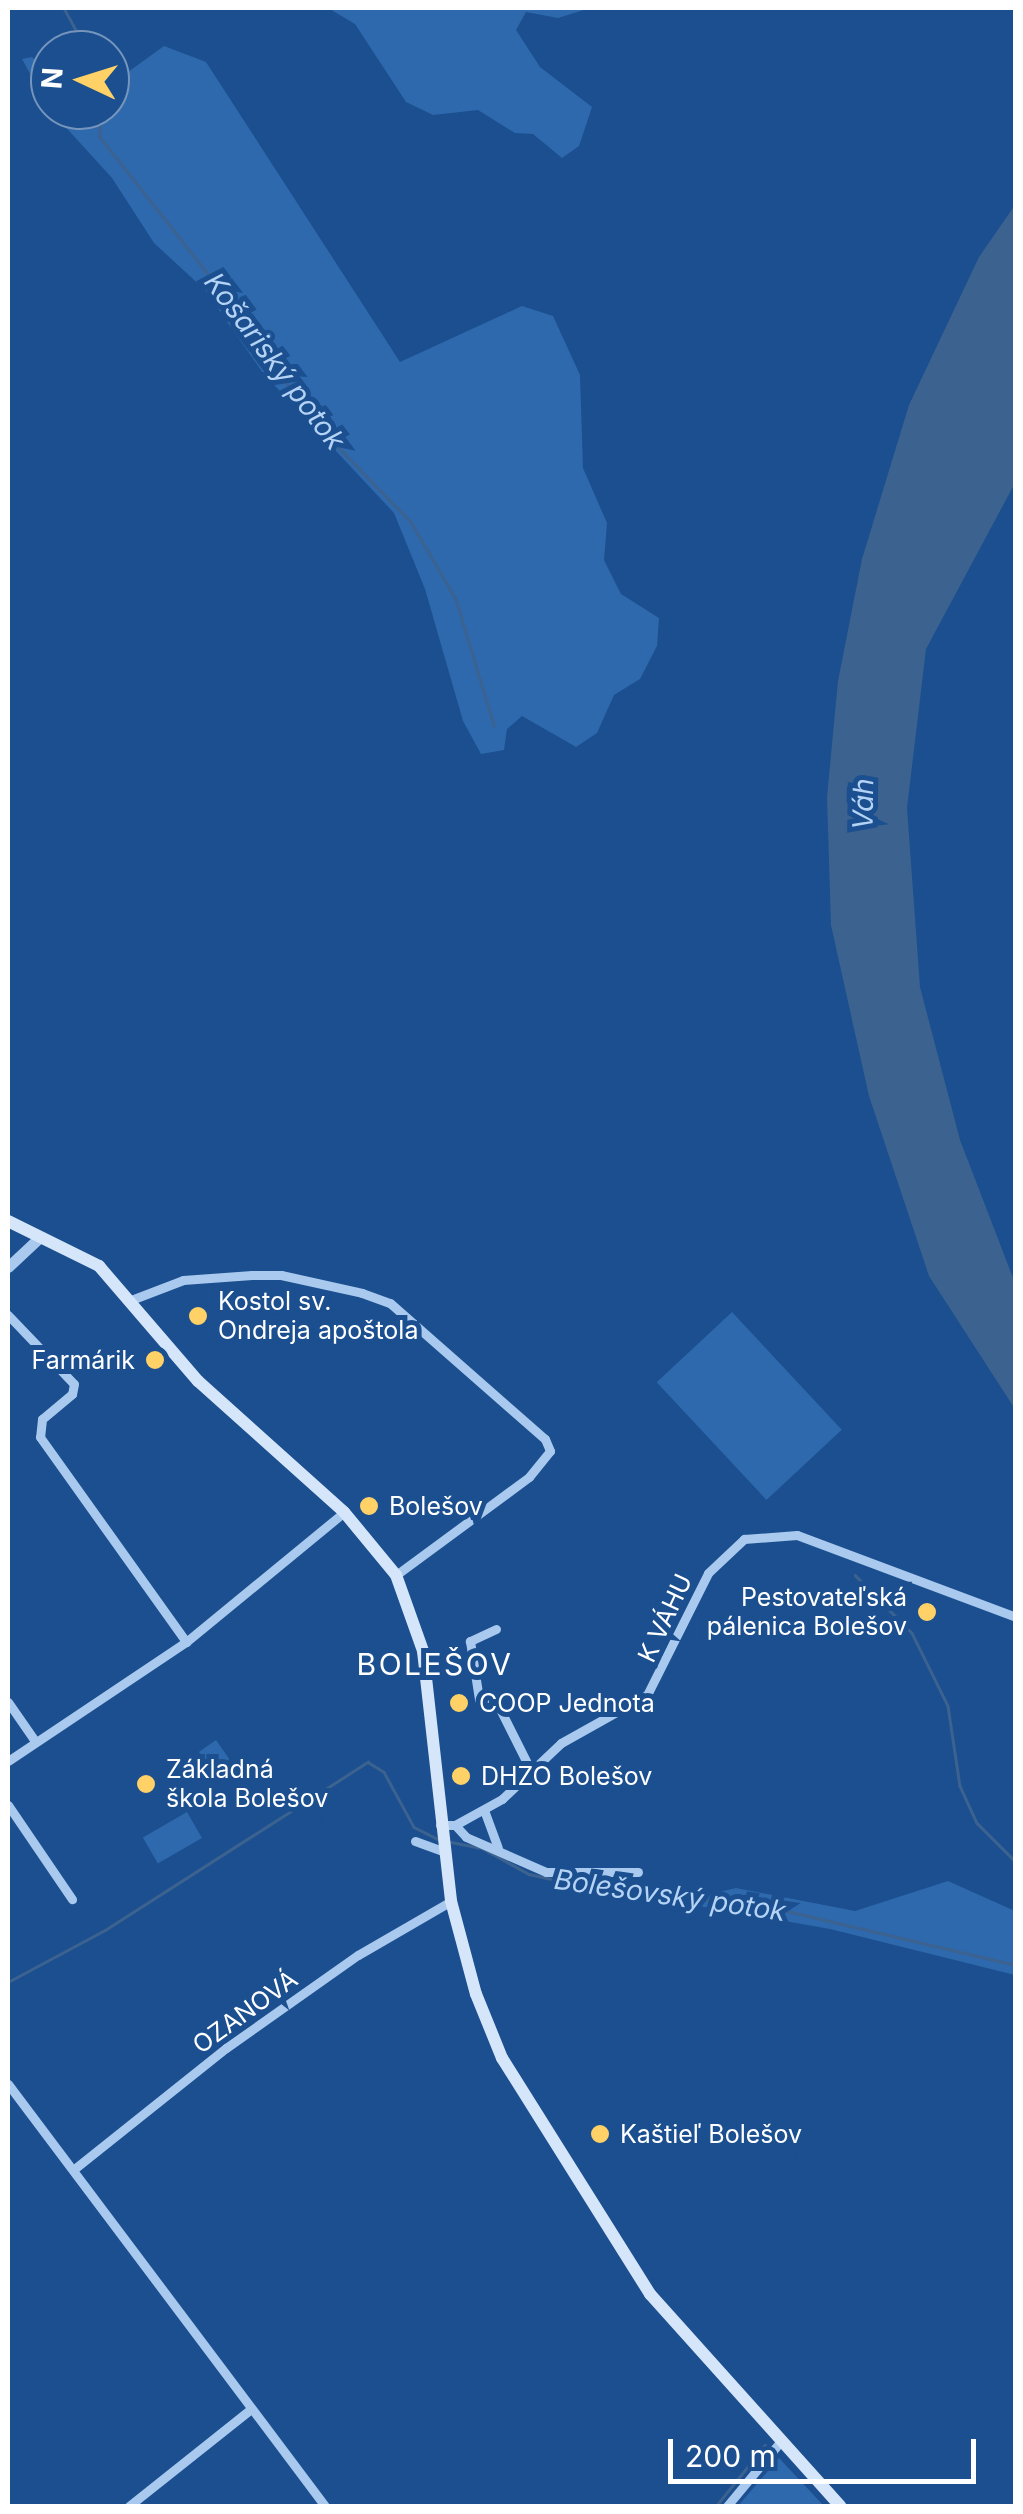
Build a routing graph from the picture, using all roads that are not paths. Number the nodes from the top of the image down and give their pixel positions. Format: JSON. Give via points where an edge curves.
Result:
{"nodes":[{"id":1,"x":8,"y":1222,"type":"edge"},
{"id":2,"x":39,"y":1238,"type":"junction"},
{"id":3,"x":8,"y":1266,"type":"edge"},
{"id":4,"x":132,"y":1300,"type":"junction"},
{"id":5,"x":8,"y":1315,"type":"edge"},
{"id":6,"x":344,"y":1512,"type":"junction"},
{"id":7,"x":396,"y":1576,"type":"junction"},
{"id":8,"x":1016,"y":1617,"type":"edge"},
{"id":9,"x":496,"y":1629,"type":"dead end"},
{"id":10,"x":186,"y":1642,"type":"junction"},
{"id":11,"x":8,"y":1702,"type":"edge"},
{"id":12,"x":35,"y":1741,"type":"junction"},
{"id":13,"x":8,"y":1761,"type":"edge"},
{"id":14,"x":530,"y":1769,"type":"junction"},
{"id":15,"x":8,"y":1805,"type":"edge"},
{"id":16,"x":484,"y":1810,"type":"junction"},
{"id":17,"x":444,"y":1835,"type":"junction"},
{"id":18,"x":415,"y":1842,"type":"dead end"},
{"id":19,"x":498,"y":1848,"type":"junction"},
{"id":20,"x":638,"y":1872,"type":"dead end"},
{"id":21,"x":72,"y":1898,"type":"dead end"},
{"id":22,"x":451,"y":1900,"type":"junction"},
{"id":23,"x":8,"y":2084,"type":"edge"},
{"id":24,"x":72,"y":2170,"type":"junction"},
{"id":25,"x":251,"y":2409,"type":"junction"},
{"id":26,"x":781,"y":2442,"type":"junction"},
{"id":27,"x":129,"y":2506,"type":"edge"},
{"id":28,"x":325,"y":2506,"type":"edge"},
{"id":29,"x":727,"y":2506,"type":"edge"},
{"id":30,"x":840,"y":2506,"type":"edge"}],
"edges":[{"from":1,"to":2,"type":"main road"},
{"from":2,"to":3,"type":"street"},
{"from":2,"to":4,"type":"main road","via":[[86,1258]]},
{"from":4,"to":6,"type":"main road","via":[[198,1381]]},
{"from":4,"to":7,"type":"street","via":[[182,1280],[267,1275],[376,1298],[390,1303],[545,1438],[550,1451],[529,1477]]},
{"from":5,"to":10,"type":"street","via":[[74,1384],[72,1394],[42,1419],[40,1437]]},
{"from":6,"to":7,"type":"main road"},
{"from":6,"to":10,"type":"street"},
{"from":7,"to":17,"type":"main road","via":[[423,1651]]},
{"from":8,"to":14,"type":"street","name":"K VÁHU","via":[[851,1553],[781,1534],[730,1546],[708,1574],[656,1685]]},
{"from":9,"to":14,"type":"street","via":[[470,1641],[480,1699],[494,1697]]},
{"from":10,"to":12,"type":"street","via":[[94,1709]]},
{"from":11,"to":12,"type":"street"},
{"from":12,"to":13,"type":"street"},
{"from":14,"to":16,"type":"street","name":"K VÁHU"},
{"from":15,"to":21,"type":"street"},
{"from":16,"to":17,"type":"street","name":"K VÁHU"},
{"from":16,"to":19,"type":"street"},
{"from":17,"to":18,"type":"street"},
{"from":17,"to":19,"type":"street"},
{"from":17,"to":22,"type":"main road"},
{"from":19,"to":20,"type":"street","via":[[546,1872]]},
{"from":22,"to":24,"type":"street","name":"OZANOVÁ","via":[[396,1929],[255,2028]]},
{"from":22,"to":26,"type":"main road","via":[[482,2009],[522,2090],[650,2294]]},
{"from":23,"to":24,"type":"street"},
{"from":24,"to":25,"type":"street"},
{"from":25,"to":27,"type":"street"},
{"from":25,"to":28,"type":"street"},
{"from":26,"to":29,"type":"street"},
{"from":26,"to":30,"type":"main road"}]}
